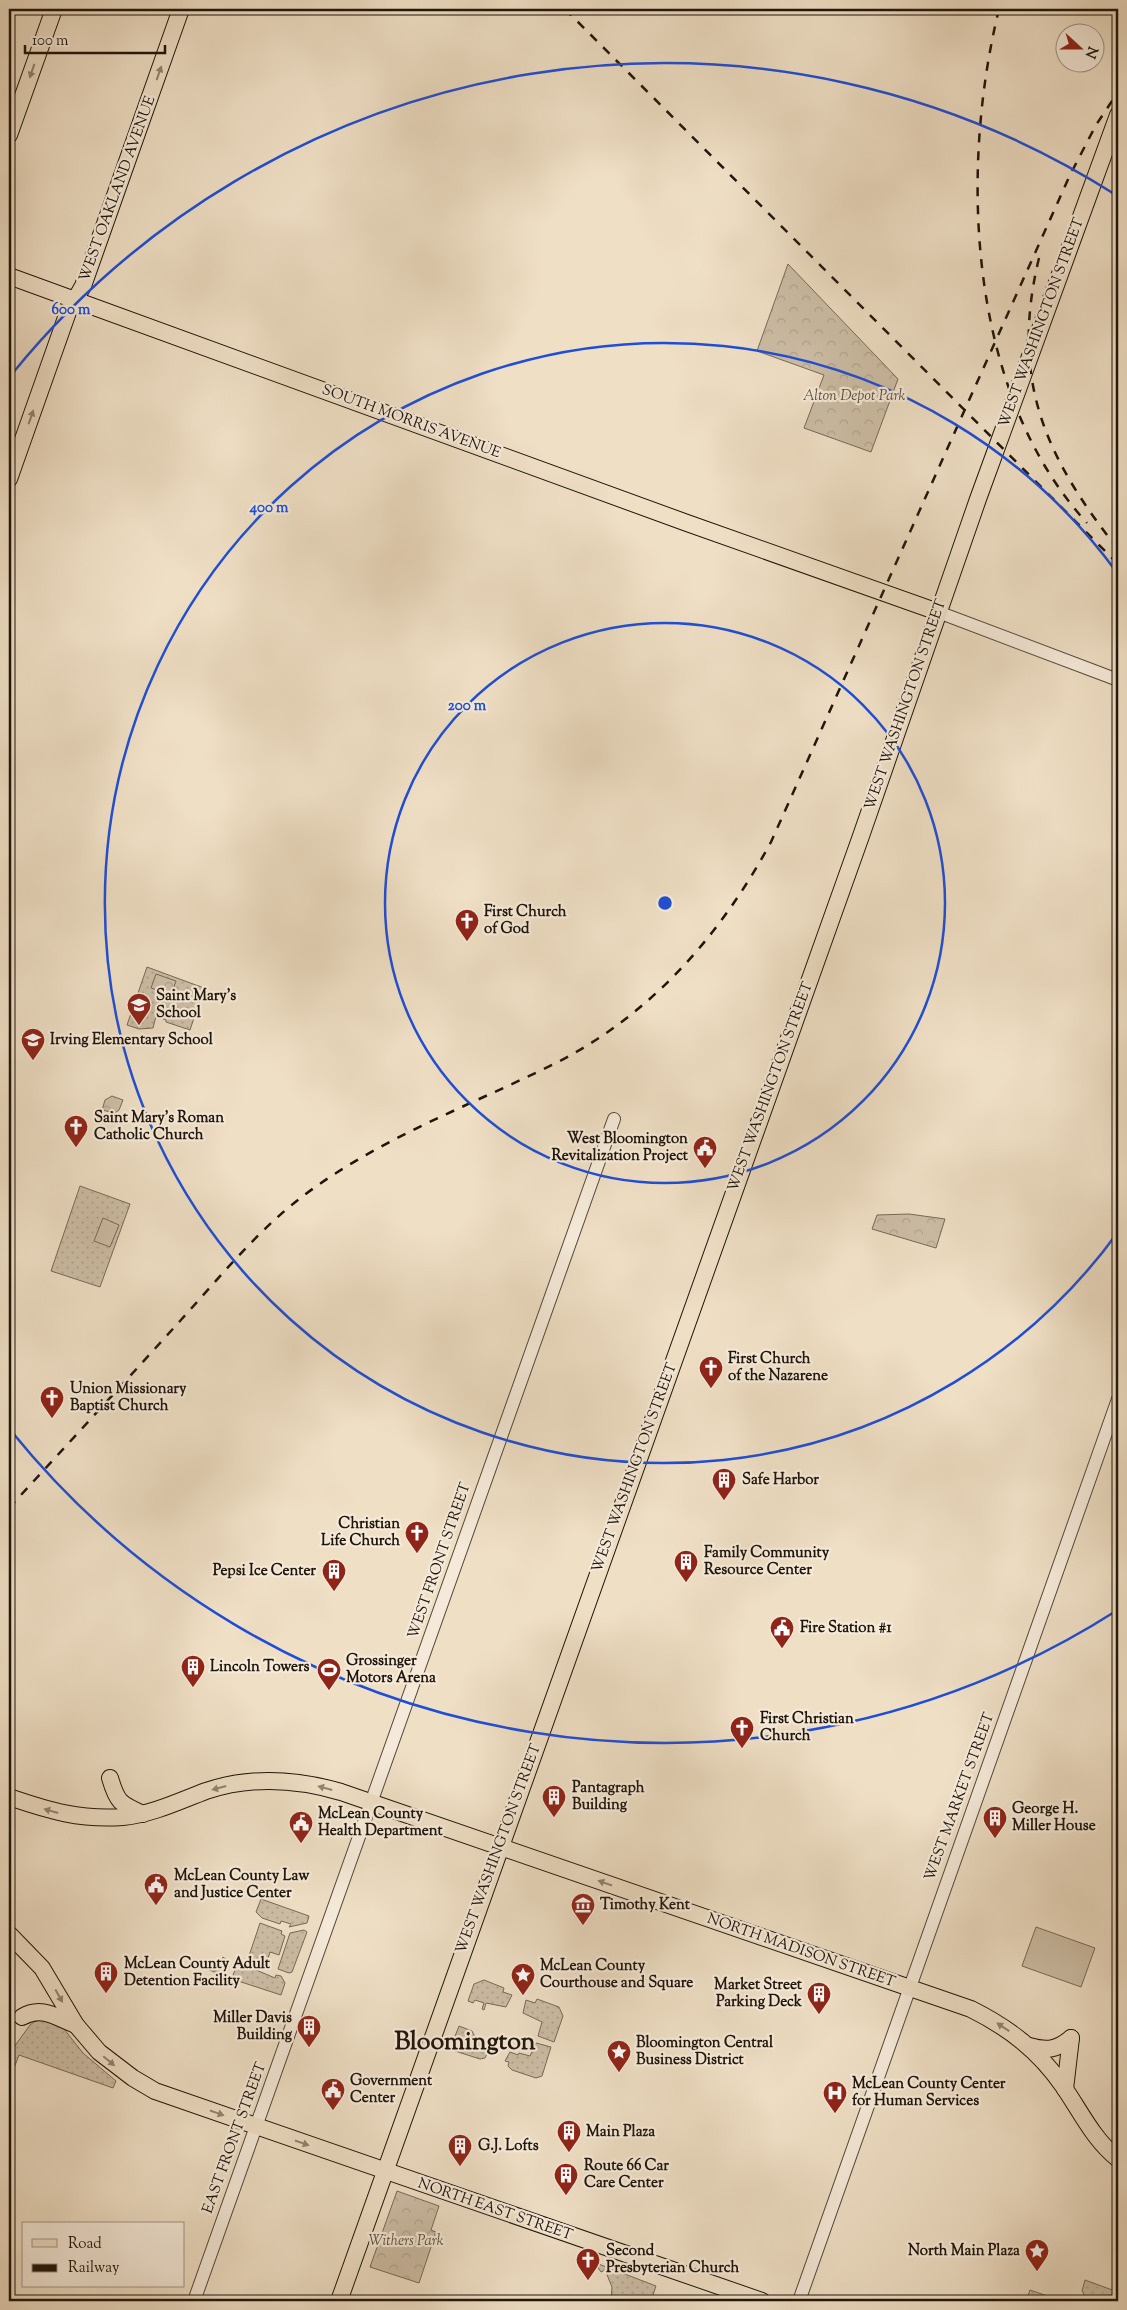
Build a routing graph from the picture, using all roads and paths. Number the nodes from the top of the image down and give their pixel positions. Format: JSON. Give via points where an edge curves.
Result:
{"nodes":[{"id":1,"x":54,"y":9,"type":"edge"},
{"id":2,"x":181,"y":9,"type":"edge"},
{"id":3,"x":1118,"y":115,"type":"edge"},
{"id":4,"x":9,"y":135,"type":"edge"},
{"id":5,"x":9,"y":276,"type":"edge"},
{"id":6,"x":75,"y":299,"type":"junction"},
{"id":7,"x":9,"y":479,"type":"edge"},
{"id":8,"x":938,"y":612,"type":"junction"},
{"id":9,"x":1118,"y":680,"type":"edge"},
{"id":10,"x":614,"y":1119,"type":"dead end"},
{"id":11,"x":1118,"y":1399,"type":"edge"},
{"id":12,"x":110,"y":1778,"type":"dead end"},
{"id":13,"x":9,"y":1797,"type":"edge"},
{"id":14,"x":372,"y":1803,"type":"junction"},
{"id":15,"x":143,"y":1814,"type":"junction"},
{"id":16,"x":499,"y":1847,"type":"junction"},
{"id":17,"x":9,"y":1934,"type":"edge"},
{"id":18,"x":910,"y":1988,"type":"junction"},
{"id":19,"x":296,"y":2014,"type":"joint"},
{"id":20,"x":22,"y":2017,"type":"dead end"},
{"id":21,"x":76,"y":2025,"type":"junction"},
{"id":22,"x":1028,"y":2046,"type":"junction"},
{"id":23,"x":1065,"y":2089,"type":"junction"},
{"id":24,"x":256,"y":2127,"type":"junction"},
{"id":25,"x":1118,"y":2159,"type":"edge"},
{"id":26,"x":385,"y":2172,"type":"junction"},
{"id":27,"x":194,"y":2301,"type":"edge"},
{"id":28,"x":339,"y":2301,"type":"edge"},
{"id":29,"x":762,"y":2301,"type":"edge"},
{"id":30,"x":799,"y":2301,"type":"edge"}],
"edges":[{"from":1,"to":4,"type":"main road","one_way":true},
{"from":6,"to":2,"type":"main road","name":"WEST OAKLAND AVENUE","one_way":true,"via":[[83,286]]},
{"from":3,"to":8,"type":"main road","name":"WEST WASHINGTON STREET"},
{"from":5,"to":6,"type":"main road","name":"SOUTH MORRIS AVENUE"},
{"from":7,"to":6,"type":"main road","name":"WEST OAKLAND AVENUE","one_way":true,"via":[[60,331]]},
{"from":6,"to":8,"type":"main road","name":"SOUTH MORRIS AVENUE"},
{"from":8,"to":9,"type":"street"},
{"from":8,"to":16,"type":"main road","name":"WEST WASHINGTON STREET","via":[[865,826]]},
{"from":10,"to":14,"type":"street","name":"WEST FRONT STREET"},
{"from":11,"to":18,"type":"street","name":"WEST MARKET STREET"},
{"from":12,"to":15,"type":"main road","via":[[119,1801]]},
{"from":15,"to":13,"type":"main road","name":"NORTH MADISON STREET","one_way":true,"via":[[76,1817]]},
{"from":14,"to":15,"type":"main road","name":"NORTH MADISON STREET","one_way":true,"via":[[321,1786],[267,1780],[218,1788]]},
{"from":14,"to":16,"type":"main road","name":"NORTH MADISON STREET"},
{"from":14,"to":19,"type":"street","name":"WEST FRONT STREET"},
{"from":18,"to":16,"type":"main road","name":"NORTH MADISON STREET","one_way":true},
{"from":16,"to":26,"type":"main road","name":"WEST WASHINGTON STREET"},
{"from":17,"to":21,"type":"main road","name":"NORTH EAST STREET","one_way":true,"via":[[42,1968]]},
{"from":22,"to":18,"type":"main road","name":"NORTH MADISON STREET","one_way":true,"via":[[983,2015]]},
{"from":18,"to":30,"type":"street","name":"WEST MARKET STREET"},
{"from":19,"to":24,"type":"street","name":"EAST FRONT STREET"},
{"from":20,"to":21,"type":"main road","via":[[32,2013],[50,2013]]},
{"from":21,"to":24,"type":"main road","name":"NORTH EAST STREET","one_way":true,"via":[[99,2052],[133,2078],[163,2094]]},
{"from":22,"to":23,"type":"main road","name":"NORTH MADISON STREET","via":[[1048,2065]]},
{"from":22,"to":23,"type":"main road","via":[[1057,2049],[1071,2038]]},
{"from":23,"to":25,"type":"main road","name":"NORTH MADISON STREET","via":[[1092,2132]]},
{"from":24,"to":26,"type":"main road","name":"NORTH EAST STREET","one_way":true},
{"from":24,"to":27,"type":"street","name":"EAST FRONT STREET"},
{"from":26,"to":28,"type":"main road","name":"WEST WASHINGTON STREET"},
{"from":26,"to":29,"type":"main road","name":"NORTH EAST STREET"}]}
